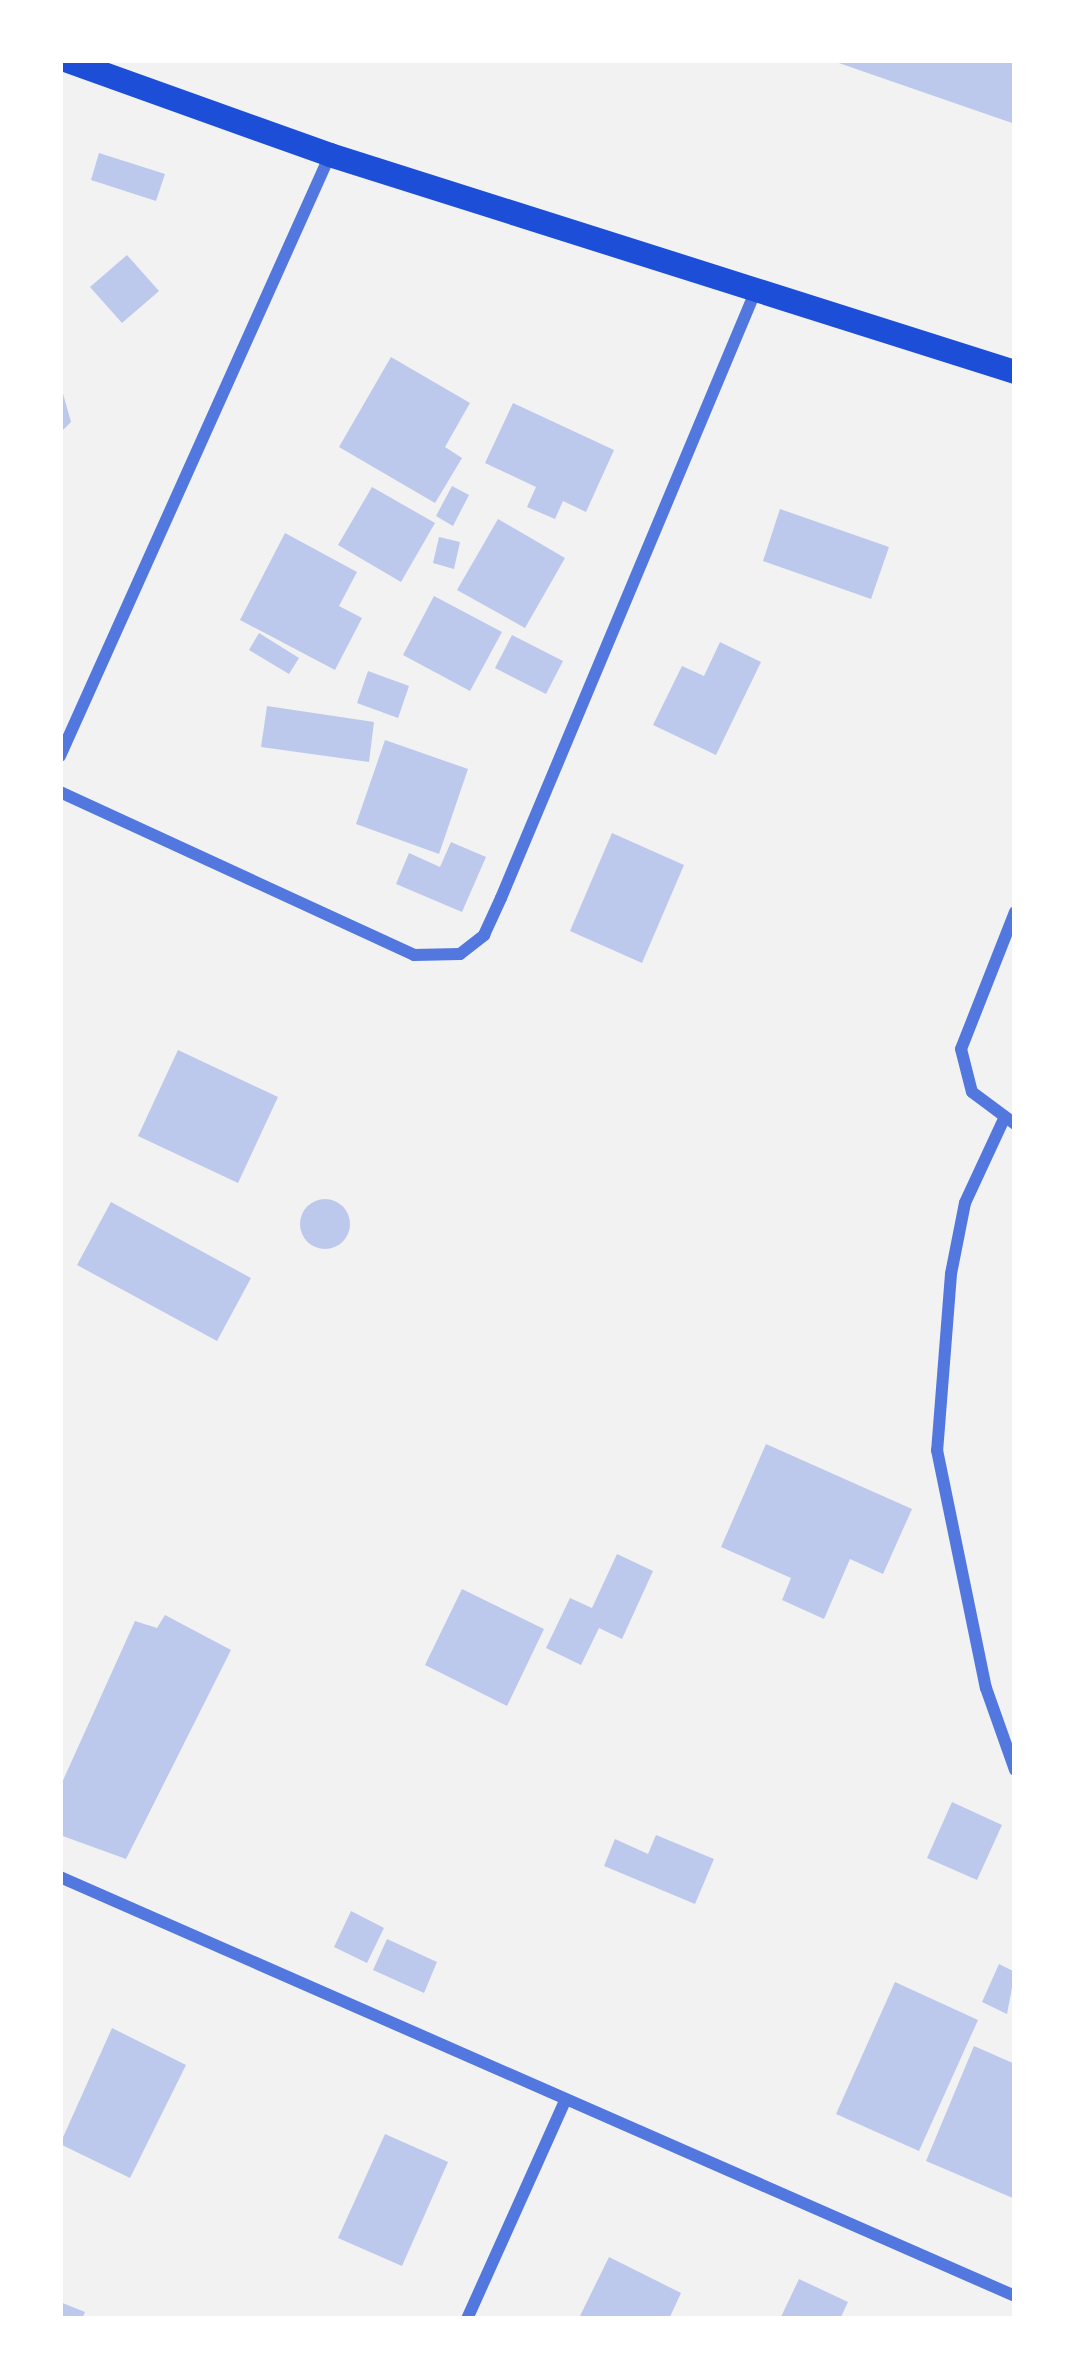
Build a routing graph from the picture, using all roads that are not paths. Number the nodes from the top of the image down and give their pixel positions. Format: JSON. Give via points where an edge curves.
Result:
{"nodes":[{"id":1,"x":65,"y":60,"type":"edge"},
{"id":2,"x":331,"y":155,"type":"junction"},
{"id":3,"x":756,"y":290,"type":"junction"},
{"id":4,"x":1015,"y":372,"type":"edge"},
{"id":5,"x":60,"y":756,"type":"edge"},
{"id":6,"x":60,"y":792,"type":"edge"},
{"id":7,"x":1015,"y":912,"type":"edge"},
{"id":8,"x":1009,"y":1122,"type":"edge"},
{"id":9,"x":1015,"y":1770,"type":"edge"},
{"id":10,"x":60,"y":1877,"type":"edge"},
{"id":11,"x":564,"y":2103,"type":"junction"},
{"id":12,"x":1015,"y":2296,"type":"edge"},
{"id":13,"x":467,"y":2319,"type":"edge"}],
"edges":[{"from":1,"to":2,"type":"main road"},
{"from":2,"to":3,"type":"main road"},
{"from":2,"to":5,"type":"street"},
{"from":3,"to":4,"type":"main road"},
{"from":3,"to":6,"type":"street","via":[[501,898],[484,935],[460,954],[414,955]]},
{"from":7,"to":8,"type":"street","via":[[961,1049],[972,1092]]},
{"from":8,"to":9,"type":"street","via":[[961,1221],[938,1450],[986,1688]]},
{"from":10,"to":11,"type":"street"},
{"from":11,"to":12,"type":"street"},
{"from":11,"to":13,"type":"street"}]}
